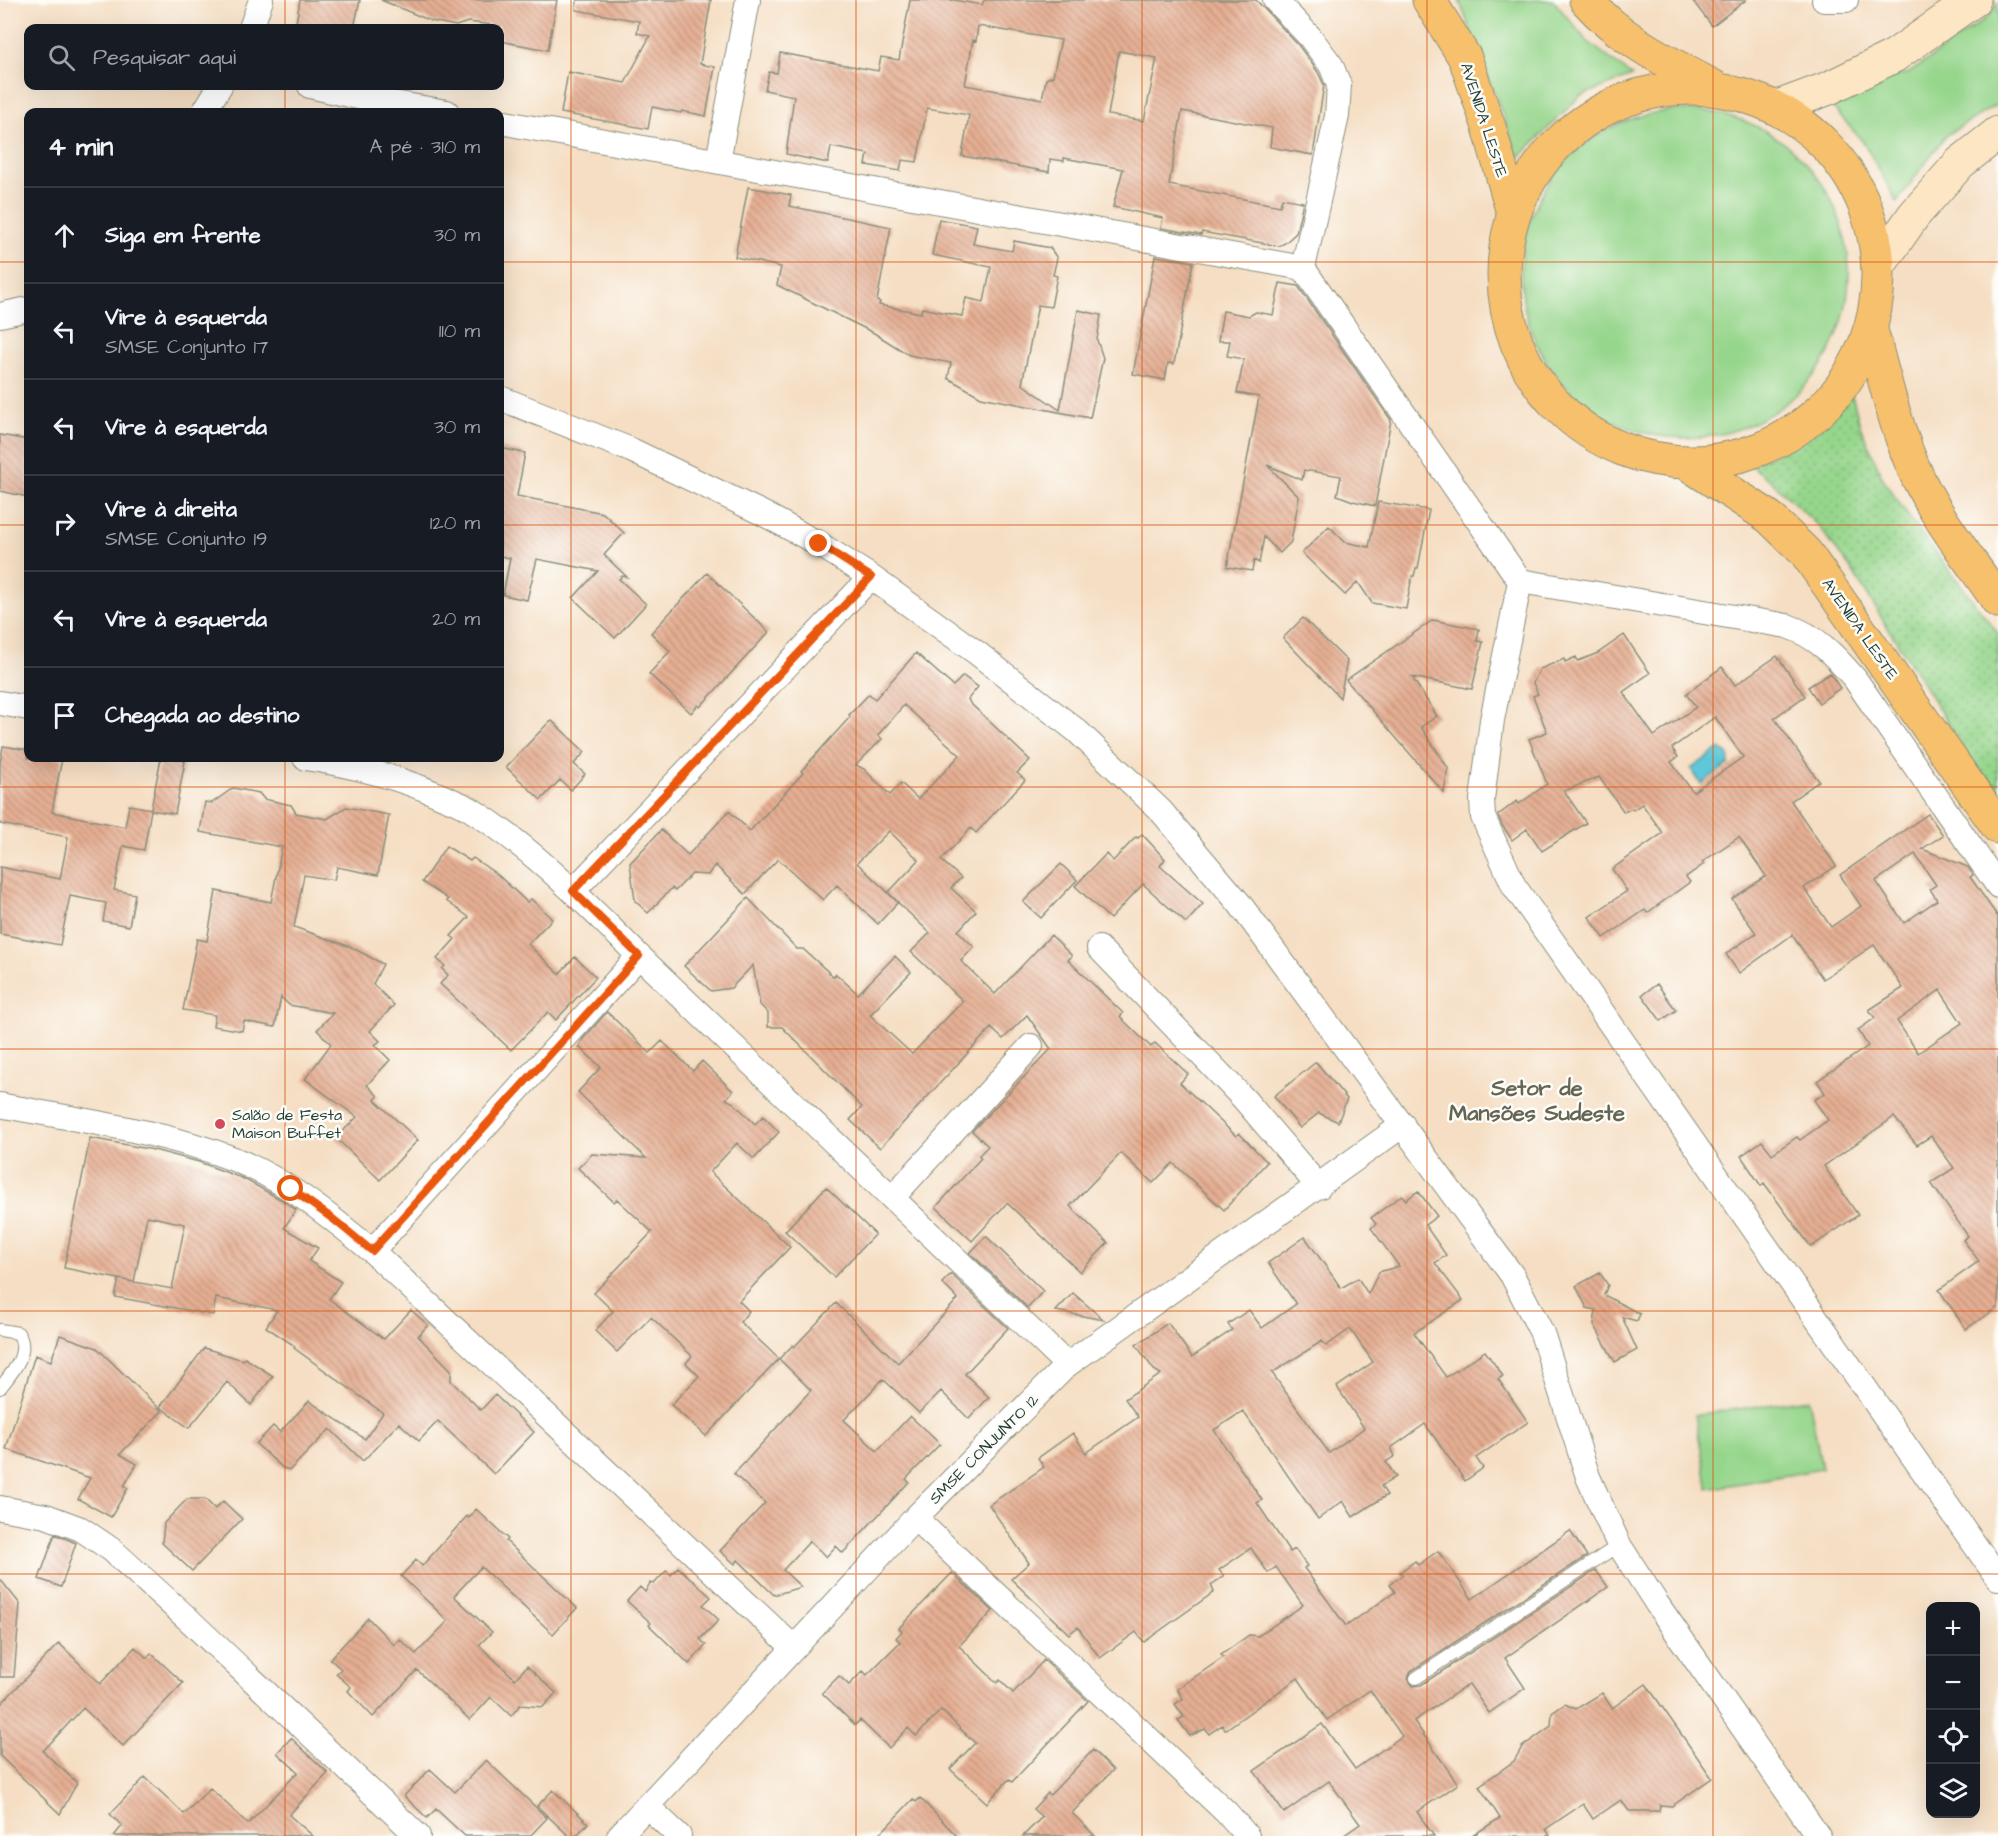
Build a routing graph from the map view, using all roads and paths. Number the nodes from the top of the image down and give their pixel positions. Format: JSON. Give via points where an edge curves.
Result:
{"nodes":[{"id":1,"x":261,"y":0,"type":"edge"},
{"id":2,"x":748,"y":0,"type":"edge"},
{"id":3,"x":1275,"y":0,"type":"edge"},
{"id":4,"x":1429,"y":0,"type":"edge"},
{"id":5,"x":1586,"y":0,"type":"edge"},
{"id":6,"x":1824,"y":0,"type":"edge"},
{"id":7,"x":1846,"y":0,"type":"edge"},
{"id":8,"x":1974,"y":0,"type":"edge"},
{"id":9,"x":252,"y":24,"type":"edge"},
{"id":10,"x":1716,"y":88,"type":"junction"},
{"id":11,"x":218,"y":90,"type":"edge"},
{"id":12,"x":327,"y":90,"type":"edge"},
{"id":13,"x":1778,"y":107,"type":"junction"},
{"id":14,"x":206,"y":108,"type":"edge"},
{"id":15,"x":423,"y":108,"type":"edge"},
{"id":16,"x":504,"y":123,"type":"edge"},
{"id":17,"x":1998,"y":133,"type":"edge"},
{"id":18,"x":718,"y":160,"type":"junction"},
{"id":19,"x":1514,"y":213,"type":"junction"},
{"id":20,"x":1879,"y":265,"type":"junction"},
{"id":21,"x":1303,"y":268,"type":"junction"},
{"id":22,"x":24,"y":310,"type":"edge"},
{"id":23,"x":0,"y":315,"type":"edge"},
{"id":24,"x":1871,"y":330,"type":"junction"},
{"id":25,"x":504,"y":400,"type":"edge"},
{"id":26,"x":1688,"y":464,"type":"junction"},
{"id":27,"x":871,"y":577,"type":"junction"},
{"id":28,"x":1520,"y":581,"type":"junction"},
{"id":29,"x":1993,"y":587,"type":"edge"},
{"id":30,"x":0,"y":703,"type":"edge"},
{"id":31,"x":24,"y":707,"type":"edge"},
{"id":32,"x":326,"y":762,"type":"edge"},
{"id":33,"x":1998,"y":827,"type":"edge"},
{"id":34,"x":1998,"y":886,"type":"edge"},
{"id":35,"x":573,"y":891,"type":"junction"},
{"id":36,"x":1100,"y":948,"type":"dead end"},
{"id":37,"x":639,"y":956,"type":"junction"},
{"id":38,"x":1031,"y":1046,"type":"dead end"},
{"id":39,"x":0,"y":1105,"type":"edge"},
{"id":40,"x":1403,"y":1125,"type":"junction"},
{"id":41,"x":1319,"y":1187,"type":"junction"},
{"id":42,"x":892,"y":1198,"type":"junction"},
{"id":43,"x":372,"y":1251,"type":"junction"},
{"id":44,"x":0,"y":1330,"type":"edge"},
{"id":45,"x":1067,"y":1365,"type":"junction"},
{"id":46,"x":0,"y":1388,"type":"edge"},
{"id":47,"x":0,"y":1508,"type":"edge"},
{"id":48,"x":915,"y":1518,"type":"junction"},
{"id":49,"x":1619,"y":1545,"type":"junction"},
{"id":50,"x":1998,"y":1578,"type":"edge"},
{"id":51,"x":794,"y":1648,"type":"junction"},
{"id":52,"x":1416,"y":1678,"type":"dead end"},
{"id":53,"x":647,"y":1806,"type":"junction"},
{"id":54,"x":418,"y":1836,"type":"edge"},
{"id":55,"x":620,"y":1836,"type":"edge"},
{"id":56,"x":679,"y":1836,"type":"edge"},
{"id":57,"x":1247,"y":1836,"type":"edge"},
{"id":58,"x":1818,"y":1836,"type":"edge"}],
"edges":[{"from":1,"to":9,"type":"street"},
{"from":2,"to":18,"type":"street"},
{"from":3,"to":21,"type":"street","via":[[1310,37],[1331,65],[1339,85],[1337,116]]},
{"from":4,"to":19,"type":"main road","name":"AVENIDA LESTE","via":[[1465,58]]},
{"from":5,"to":10,"type":"main road","via":[[1603,19],[1650,53]]},
{"from":6,"to":7,"type":"street"},
{"from":8,"to":13,"type":"main road","via":[[1894,56],[1829,88]]},
{"from":10,"to":13,"type":"main road"},
{"from":10,"to":19,"type":"main road","via":[[1652,90],[1592,115],[1545,157]]},
{"from":11,"to":14,"type":"street"},
{"from":12,"to":15,"type":"street"},
{"from":13,"to":20,"type":"main road","via":[[1830,146],[1865,201]]},
{"from":16,"to":18,"type":"street"},
{"from":17,"to":20,"type":"main road","via":[[1960,163],[1914,215]]},
{"from":18,"to":21,"type":"street"},
{"from":19,"to":26,"type":"main road","via":[[1504,284],[1510,330],[1536,384],[1577,426],[1598,438],[1629,454]]},
{"from":20,"to":24,"type":"main road"},
{"from":21,"to":28,"type":"street"},
{"from":22,"to":23,"type":"street"},
{"from":24,"to":26,"type":"main road","via":[[1844,384],[1802,428],[1748,455]]},
{"from":24,"to":29,"type":"main road","via":[[1898,430],[1919,480],[1940,517]]},
{"from":25,"to":27,"type":"street","via":[[651,460],[773,519]]},
{"from":26,"to":33,"type":"main road","name":"AVENIDA LESTE","via":[[1769,517],[1806,553]]},
{"from":27,"to":35,"type":"street"},
{"from":27,"to":40,"type":"street","via":[[1077,731],[1161,811],[1239,903]]},
{"from":28,"to":34,"type":"street","via":[[1787,626],[1813,638],[1856,679]]},
{"from":28,"to":50,"type":"street","via":[[1492,720],[1482,800],[1483,817],[1514,886]]},
{"from":30,"to":31,"type":"street"},
{"from":32,"to":35,"type":"street","via":[[409,782],[468,808],[521,845]]},
{"from":35,"to":37,"type":"street"},
{"from":36,"to":41,"type":"street","via":[[1244,1099]]},
{"from":37,"to":42,"type":"street"},
{"from":37,"to":43,"type":"street"},
{"from":38,"to":42,"type":"street"},
{"from":39,"to":43,"type":"street","via":[[158,1136],[232,1159],[291,1189]]},
{"from":40,"to":41,"type":"street","name":"SMSE CONJUNTO 12"},
{"from":40,"to":49,"type":"street","via":[[1512,1275],[1542,1333],[1588,1477]]},
{"from":41,"to":45,"type":"street","name":"SMSE CONJUNTO 12"},
{"from":42,"to":45,"type":"street"},
{"from":43,"to":51,"type":"street"},
{"from":44,"to":46,"type":"lane","via":[[18,1333],[23,1347],[19,1362]]},
{"from":45,"to":48,"type":"street","name":"SMSE CONJUNTO 12"},
{"from":47,"to":54,"type":"street","via":[[46,1516],[81,1529],[112,1550]]},
{"from":48,"to":51,"type":"street","name":"SMSE CONJUNTO 12"},
{"from":48,"to":57,"type":"street"},
{"from":49,"to":52,"type":"lane"},
{"from":49,"to":58,"type":"street"},
{"from":51,"to":53,"type":"street","name":"SMSE CONJUNTO 12"},
{"from":53,"to":55,"type":"street","name":"SMSE CONJUNTO 12"},
{"from":53,"to":56,"type":"street"}]}
